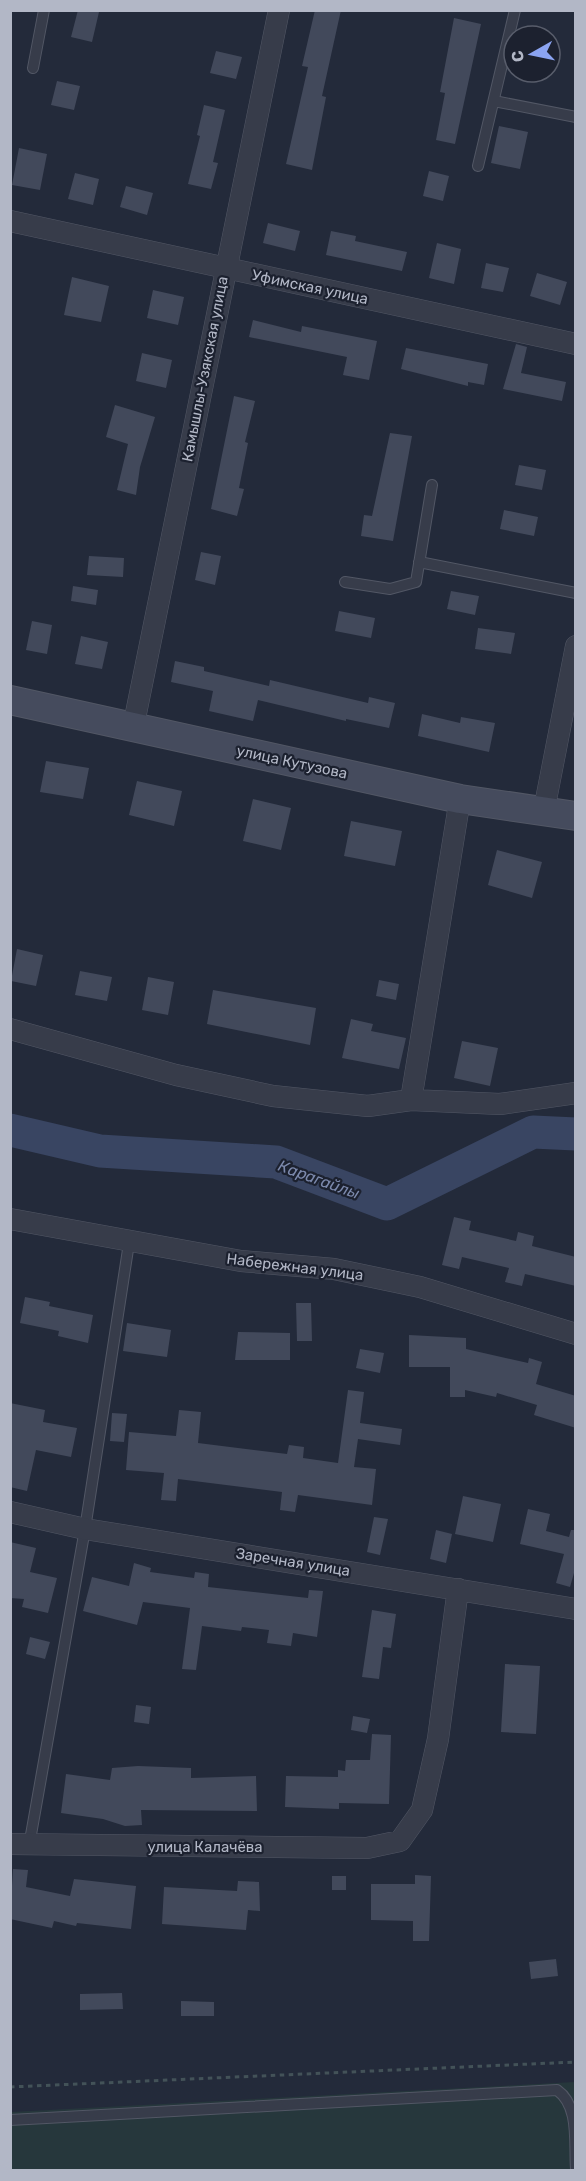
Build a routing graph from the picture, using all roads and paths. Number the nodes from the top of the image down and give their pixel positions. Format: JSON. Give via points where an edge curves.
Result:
{"nodes":[{"id":1,"x":44,"y":10,"type":"edge"},
{"id":2,"x":279,"y":10,"type":"edge"},
{"id":3,"x":515,"y":10,"type":"edge"},
{"id":4,"x":33,"y":68,"type":"dead end"},
{"id":5,"x":494,"y":101,"type":"junction"},
{"id":6,"x":576,"y":117,"type":"edge"},
{"id":7,"x":478,"y":166,"type":"dead end"},
{"id":8,"x":10,"y":221,"type":"edge"},
{"id":9,"x":225,"y":269,"type":"junction"},
{"id":10,"x":576,"y":344,"type":"edge"},
{"id":11,"x":432,"y":485,"type":"dead end"},
{"id":12,"x":419,"y":562,"type":"junction"},
{"id":13,"x":345,"y":582,"type":"dead end"},
{"id":14,"x":576,"y":593,"type":"edge"},
{"id":15,"x":576,"y":646,"type":"edge"},
{"id":16,"x":10,"y":700,"type":"edge"},
{"id":17,"x":133,"y":728,"type":"junction"},
{"id":18,"x":460,"y":799,"type":"junction"},
{"id":19,"x":544,"y":810,"type":"junction"},
{"id":20,"x":576,"y":816,"type":"edge"},
{"id":21,"x":10,"y":1029,"type":"edge"},
{"id":22,"x":576,"y":1093,"type":"edge"},
{"id":23,"x":411,"y":1100,"type":"junction"},
{"id":24,"x":10,"y":1219,"type":"edge"},
{"id":25,"x":129,"y":1243,"type":"junction"},
{"id":26,"x":576,"y":1334,"type":"edge"},
{"id":27,"x":10,"y":1512,"type":"edge"},
{"id":28,"x":85,"y":1528,"type":"junction"},
{"id":29,"x":458,"y":1588,"type":"junction"},
{"id":30,"x":576,"y":1609,"type":"edge"},
{"id":31,"x":20,"y":1845,"type":"edge"},
{"id":32,"x":576,"y":2062,"type":"edge"},
{"id":33,"x":10,"y":2087,"type":"edge"},
{"id":34,"x":10,"y":2120,"type":"edge"},
{"id":35,"x":576,"y":2169,"type":"edge"}],
"edges":[{"from":1,"to":4,"type":"lane"},
{"from":2,"to":9,"type":"street","name":"Камышлы-Узякская улица"},
{"from":3,"to":5,"type":"lane"},
{"from":5,"to":6,"type":"lane"},
{"from":5,"to":7,"type":"lane"},
{"from":8,"to":9,"type":"street","name":"Уфимская улица"},
{"from":9,"to":10,"type":"street","name":"Уфимская улица"},
{"from":9,"to":17,"type":"street","name":"Камышлы-Узякская улица"},
{"from":11,"to":12,"type":"lane"},
{"from":12,"to":13,"type":"lane","via":[[416,582],[390,589]]},
{"from":12,"to":14,"type":"lane"},
{"from":15,"to":19,"type":"street"},
{"from":16,"to":17,"type":"main road","name":"улица Кутузова"},
{"from":17,"to":18,"type":"main road","name":"улица Кутузова"},
{"from":18,"to":19,"type":"main road","name":"улица Кутузова"},
{"from":18,"to":23,"type":"street"},
{"from":19,"to":20,"type":"main road","name":"улица Кутузова"},
{"from":21,"to":23,"type":"street","via":[[176,1075],[273,1096],[368,1106]]},
{"from":22,"to":23,"type":"street","via":[[500,1104]]},
{"from":24,"to":25,"type":"street","name":"Набережная улица"},
{"from":25,"to":26,"type":"street","name":"Набережная улица","via":[[356,1274],[420,1287]]},
{"from":25,"to":28,"type":"lane"},
{"from":27,"to":28,"type":"street","name":"Заречная улица"},
{"from":28,"to":29,"type":"street","name":"Заречная улица"},
{"from":28,"to":31,"type":"lane"},
{"from":29,"to":30,"type":"street","name":"Заречная улица"},
{"from":29,"to":31,"type":"street","name":"улица Калачёва","via":[[438,1739],[422,1810],[400,1841],[367,1848]]},
{"from":32,"to":33,"type":"path"},
{"from":34,"to":35,"type":"lane","via":[[557,2090],[567,2097],[573,2111]]}]}
